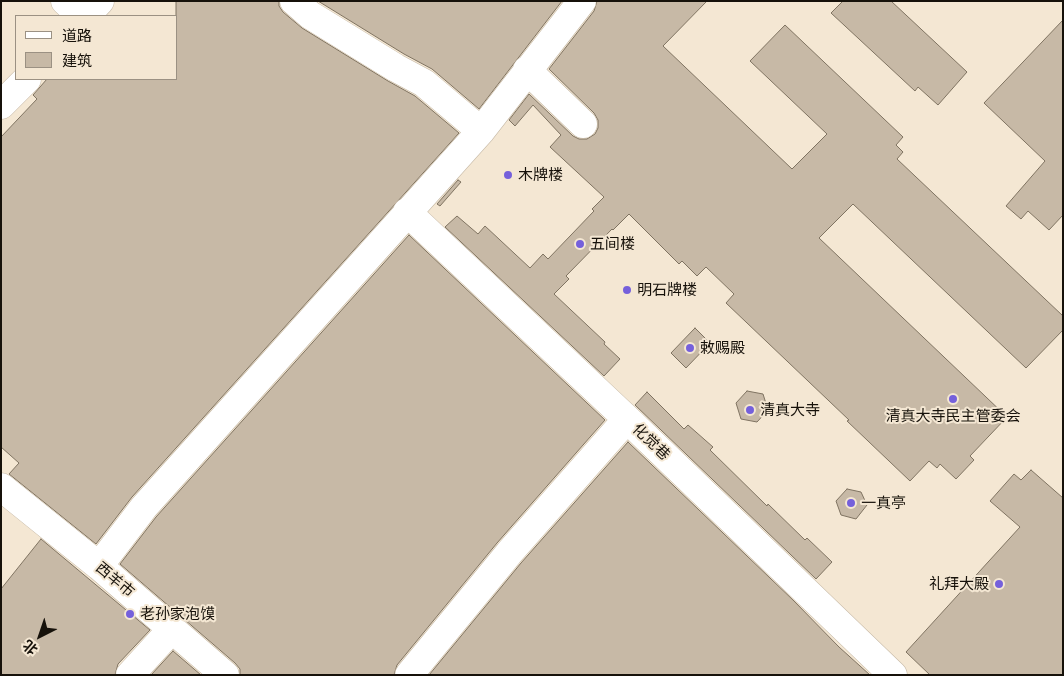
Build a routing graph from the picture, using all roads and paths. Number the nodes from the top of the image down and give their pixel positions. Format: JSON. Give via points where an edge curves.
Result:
{"nodes":[{"id":1,"x":65,"y":1,"type":"edge"},
{"id":2,"x":100,"y":1,"type":"edge"},
{"id":3,"x":294,"y":1,"type":"edge"},
{"id":4,"x":582,"y":1,"type":"edge"},
{"id":5,"x":80,"y":15,"type":"edge"},
{"id":6,"x":87,"y":15,"type":"edge"},
{"id":7,"x":527,"y":70,"type":"junction"},
{"id":8,"x":26,"y":80,"type":"edge"},
{"id":9,"x":1,"y":105,"type":"edge"},
{"id":10,"x":583,"y":124,"type":"dead end"},
{"id":11,"x":481,"y":131,"type":"junction"},
{"id":12,"x":407,"y":212,"type":"junction"},
{"id":13,"x":627,"y":419,"type":"junction"},
{"id":14,"x":1,"y":487,"type":"edge"},
{"id":15,"x":99,"y":566,"type":"junction"},
{"id":16,"x":172,"y":628,"type":"junction"},
{"id":17,"x":130,"y":675,"type":"edge"},
{"id":18,"x":225,"y":675,"type":"edge"},
{"id":19,"x":409,"y":675,"type":"edge"},
{"id":20,"x":893,"y":675,"type":"edge"}],
"edges":[{"from":1,"to":5,"type":"street"},
{"from":2,"to":6,"type":"street"},
{"from":3,"to":11,"type":"street","via":[[310,16],[424,83]]},
{"from":4,"to":7,"type":"street"},
{"from":7,"to":10,"type":"street"},
{"from":7,"to":11,"type":"street"},
{"from":8,"to":9,"type":"street"},
{"from":11,"to":12,"type":"street"},
{"from":12,"to":13,"type":"street","name":"化觉巷"},
{"from":12,"to":15,"type":"street","via":[[144,507]]},
{"from":13,"to":19,"type":"street","via":[[509,553]]},
{"from":13,"to":20,"type":"street","name":"化觉巷"},
{"from":14,"to":15,"type":"street","name":"西羊市"},
{"from":15,"to":16,"type":"street","name":"西羊市"},
{"from":16,"to":17,"type":"street"},
{"from":16,"to":18,"type":"street","name":"西羊市"}]}
